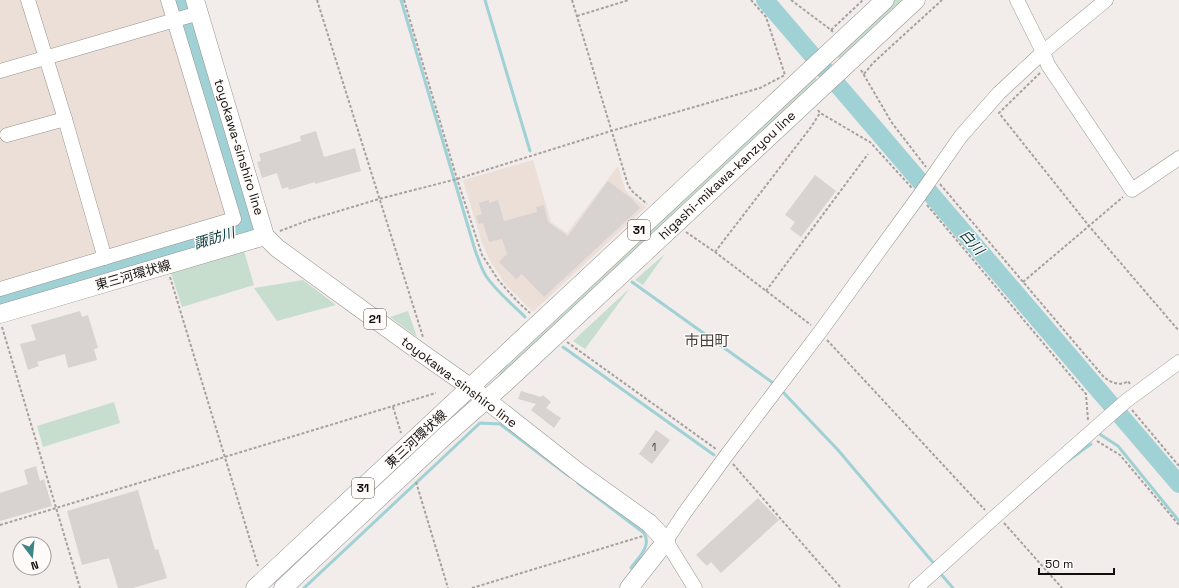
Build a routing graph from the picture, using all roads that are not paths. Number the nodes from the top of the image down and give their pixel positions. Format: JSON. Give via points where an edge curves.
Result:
{"nodes":[{"id":1,"x":28,"y":0,"type":"edge"},
{"id":2,"x":168,"y":0,"type":"edge"},
{"id":3,"x":886,"y":0,"type":"edge"},
{"id":4,"x":916,"y":0,"type":"edge"},
{"id":5,"x":1017,"y":0,"type":"edge"},
{"id":6,"x":1106,"y":0,"type":"edge"},
{"id":7,"x":189,"y":13,"type":"edge"},
{"id":8,"x":46,"y":58,"type":"junction"},
{"id":9,"x":1046,"y":59,"type":"junction"},
{"id":10,"x":0,"y":71,"type":"edge"},
{"id":11,"x":64,"y":119,"type":"junction"},
{"id":12,"x":7,"y":136,"type":"dead end"},
{"id":13,"x":1179,"y":158,"type":"edge"},
{"id":14,"x":265,"y":236,"type":"junction"},
{"id":15,"x":104,"y":258,"type":"junction"},
{"id":16,"x":0,"y":289,"type":"edge"},
{"id":17,"x":0,"y":314,"type":"edge"},
{"id":18,"x":1179,"y":362,"type":"edge"},
{"id":19,"x":470,"y":387,"type":"junction"},
{"id":20,"x":487,"y":400,"type":"junction"},
{"id":21,"x":662,"y":536,"type":"junction"},
{"id":22,"x":259,"y":585,"type":"edge"},
{"id":23,"x":283,"y":588,"type":"edge"},
{"id":24,"x":629,"y":588,"type":"edge"},
{"id":25,"x":695,"y":588,"type":"edge"},
{"id":26,"x":916,"y":588,"type":"edge"}],
"edges":[{"from":1,"to":8,"type":"street"},
{"from":2,"to":7,"type":"street"},
{"from":3,"to":19,"type":"main road","name":"higashi-mikawa-kanzyou line","number":"31","via":[[832,42],[807,73]]},
{"from":4,"to":20,"type":"main road","name":"higashi-mikawa-kanzyou line","number":"31"},
{"from":5,"to":9,"type":"street"},
{"from":6,"to":9,"type":"street"},
{"from":7,"to":8,"type":"street"},
{"from":7,"to":14,"type":"main road","name":"toyokawa-sinshiro line","number":"21"},
{"from":7,"to":15,"type":"street","via":[[234,219]]},
{"from":8,"to":10,"type":"street"},
{"from":8,"to":11,"type":"street"},
{"from":9,"to":13,"type":"street","via":[[1132,190]]},
{"from":9,"to":21,"type":"street","via":[[999,93],[961,136],[820,332],[683,515]]},
{"from":11,"to":12,"type":"street"},
{"from":11,"to":15,"type":"street"},
{"from":14,"to":17,"type":"main road","name":"東三河環状線"},
{"from":14,"to":19,"type":"main road","name":"toyokawa-sinshiro line","number":"21","via":[[277,248]]},
{"from":15,"to":16,"type":"street"},
{"from":18,"to":26,"type":"street","via":[[1089,433]]},
{"from":19,"to":20,"type":"main road","name":"toyokawa-sinshiro line","number":"21"},
{"from":19,"to":22,"type":"main road","name":"東三河環状線","number":"31"},
{"from":20,"to":21,"type":"main road","name":"toyokawa-sinshiro line","number":"21","via":[[578,472],[650,523]]},
{"from":20,"to":23,"type":"main road","name":"東三河環状線","number":"31","via":[[446,435]]},
{"from":21,"to":24,"type":"main road"},
{"from":21,"to":25,"type":"street"}]}
